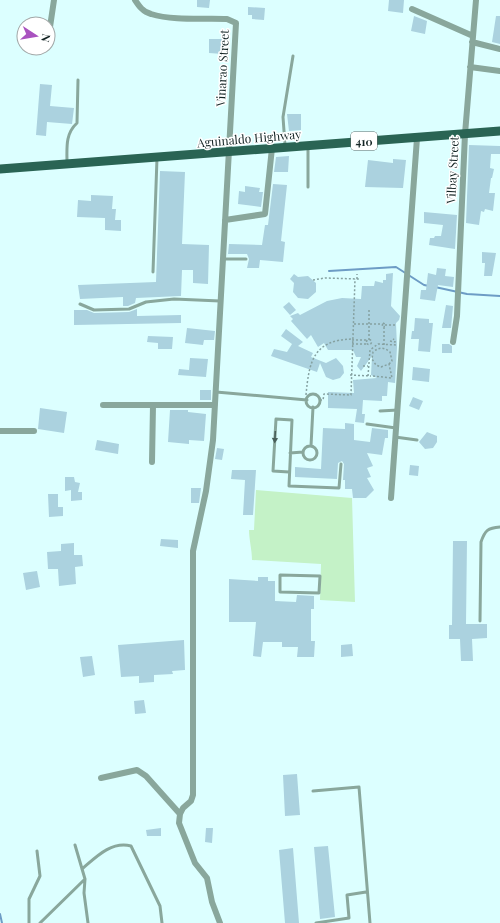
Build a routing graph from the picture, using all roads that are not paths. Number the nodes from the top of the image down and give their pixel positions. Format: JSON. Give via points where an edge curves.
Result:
{"nodes":[{"id":1,"x":54,"y":0,"type":"edge"},
{"id":2,"x":135,"y":0,"type":"edge"},
{"id":3,"x":476,"y":0,"type":"edge"},
{"id":4,"x":412,"y":9,"type":"dead end"},
{"id":5,"x":52,"y":16,"type":"edge"},
{"id":6,"x":473,"y":39,"type":"junction"},
{"id":7,"x":500,"y":49,"type":"edge"},
{"id":8,"x":293,"y":56,"type":"dead end"},
{"id":9,"x":470,"y":67,"type":"junction"},
{"id":10,"x":500,"y":71,"type":"edge"},
{"id":11,"x":78,"y":80,"type":"dead end"},
{"id":12,"x":500,"y":131,"type":"edge"},
{"id":13,"x":465,"y":134,"type":"junction"},
{"id":14,"x":417,"y":138,"type":"junction"},
{"id":15,"x":308,"y":145,"type":"junction"},
{"id":16,"x":285,"y":147,"type":"junction"},
{"id":17,"x":272,"y":148,"type":"junction"},
{"id":18,"x":228,"y":152,"type":"junction"},
{"id":19,"x":157,"y":158,"type":"junction"},
{"id":20,"x":67,"y":164,"type":"junction"},
{"id":21,"x":0,"y":169,"type":"edge"},
{"id":22,"x":308,"y":187,"type":"dead end"},
{"id":23,"x":225,"y":220,"type":"junction"},
{"id":24,"x":223,"y":259,"type":"junction"},
{"id":25,"x":246,"y":259,"type":"dead end"},
{"id":26,"x":153,"y":272,"type":"dead end"},
{"id":27,"x":220,"y":301,"type":"junction"},
{"id":28,"x":80,"y":304,"type":"dead end"},
{"id":29,"x":454,"y":342,"type":"dead end"},
{"id":30,"x":216,"y":392,"type":"junction"},
{"id":31,"x":306,"y":400,"type":"junction"},
{"id":32,"x":215,"y":404,"type":"junction"},
{"id":33,"x":153,"y":405,"type":"junction"},
{"id":34,"x":103,"y":406,"type":"dead end"},
{"id":35,"x":313,"y":408,"type":"junction"},
{"id":36,"x":398,"y":410,"type":"junction"},
{"id":37,"x":380,"y":411,"type":"dead end"},
{"id":38,"x":367,"y":424,"type":"dead end"},
{"id":39,"x":396,"y":428,"type":"junction"},
{"id":40,"x":0,"y":431,"type":"edge"},
{"id":41,"x":34,"y":431,"type":"dead end"},
{"id":42,"x":395,"y":437,"type":"junction"},
{"id":43,"x":417,"y":440,"type":"dead end"},
{"id":44,"x":311,"y":446,"type":"junction"},
{"id":45,"x":290,"y":452,"type":"junction"},
{"id":46,"x":303,"y":452,"type":"junction"},
{"id":47,"x":152,"y":462,"type":"dead end"},
{"id":48,"x":341,"y":464,"type":"dead end"},
{"id":49,"x":289,"y":472,"type":"junction"},
{"id":50,"x":391,"y":498,"type":"dead end"},
{"id":51,"x":500,"y":527,"type":"edge"},
{"id":52,"x":319,"y":593,"type":"joint"},
{"id":53,"x":480,"y":621,"type":"dead end"},
{"id":54,"x":101,"y":778,"type":"dead end"},
{"id":55,"x":313,"y":791,"type":"dead end"},
{"id":56,"x":180,"y":814,"type":"junction"},
{"id":57,"x":75,"y":844,"type":"dead end"},
{"id":58,"x":37,"y":851,"type":"dead end"},
{"id":59,"x":82,"y":869,"type":"junction"},
{"id":60,"x":85,"y":879,"type":"junction"},
{"id":61,"x":366,"y":892,"type":"junction"},
{"id":62,"x":29,"y":923,"type":"edge"},
{"id":63,"x":40,"y":923,"type":"edge"},
{"id":64,"x":88,"y":923,"type":"edge"},
{"id":65,"x":162,"y":923,"type":"edge"},
{"id":66,"x":220,"y":923,"type":"edge"},
{"id":67,"x":316,"y":923,"type":"edge"},
{"id":68,"x":370,"y":923,"type":"edge"}],
"edges":[{"from":1,"to":5,"type":"street"},
{"from":2,"to":18,"type":"street","name":"Vinarao Street","via":[[140,8],[150,14],[227,19],[236,23]]},
{"from":3,"to":6,"type":"street","name":"Vilbay Street"},
{"from":4,"to":6,"type":"street"},
{"from":6,"to":7,"type":"street"},
{"from":6,"to":9,"type":"street","name":"Vilbay Street"},
{"from":8,"to":16,"type":"lane","via":[[283,117]]},
{"from":9,"to":10,"type":"street"},
{"from":9,"to":13,"type":"street","name":"Vilbay Street"},
{"from":11,"to":20,"type":"lane","via":[[77,123],[68,137]]},
{"from":12,"to":13,"type":"main road","name":"Aguinaldo Highway","number":"410"},
{"from":13,"to":14,"type":"main road","name":"Aguinaldo Highway","number":"410"},
{"from":13,"to":29,"type":"street","name":"Vilbay Street"},
{"from":14,"to":15,"type":"main road","name":"Aguinaldo Highway","number":"410"},
{"from":14,"to":36,"type":"street"},
{"from":15,"to":16,"type":"main road","name":"Aguinaldo Highway","number":"410"},
{"from":15,"to":22,"type":"lane"},
{"from":16,"to":17,"type":"main road","name":"Aguinaldo Highway","number":"410"},
{"from":17,"to":18,"type":"main road","name":"Aguinaldo Highway","number":"410"},
{"from":17,"to":23,"type":"street","via":[[265,214]]},
{"from":18,"to":19,"type":"main road","name":"Aguinaldo Highway","number":"410"},
{"from":18,"to":23,"type":"street"},
{"from":19,"to":20,"type":"main road","name":"Aguinaldo Highway","number":"410"},
{"from":19,"to":26,"type":"lane"},
{"from":20,"to":21,"type":"main road","name":"Aguinaldo Highway","number":"410"},
{"from":23,"to":24,"type":"street"},
{"from":24,"to":25,"type":"lane"},
{"from":24,"to":27,"type":"street"},
{"from":27,"to":28,"type":"lane","via":[[167,300],[146,302],[129,309],[94,310]]},
{"from":27,"to":30,"type":"street"},
{"from":30,"to":31,"type":"lane"},
{"from":30,"to":32,"type":"street"},
{"from":31,"to":35,"type":"lane"},
{"from":31,"to":35,"type":"lane","via":[[308,396],[318,396],[320,400]]},
{"from":32,"to":33,"type":"street"},
{"from":32,"to":56,"type":"street","via":[[206,491],[193,550],[193,794],[191,801]]},
{"from":33,"to":34,"type":"street"},
{"from":33,"to":47,"type":"street"},
{"from":35,"to":44,"type":"lane"},
{"from":36,"to":37,"type":"lane"},
{"from":36,"to":39,"type":"street"},
{"from":38,"to":39,"type":"lane"},
{"from":39,"to":42,"type":"street"},
{"from":40,"to":41,"type":"street"},
{"from":42,"to":43,"type":"lane"},
{"from":42,"to":50,"type":"street"},
{"from":44,"to":46,"type":"lane"},
{"from":44,"to":46,"type":"lane","via":[[316,450],[314,458],[306,458]]},
{"from":45,"to":46,"type":"lane"},
{"from":45,"to":49,"type":"lane"},
{"from":45,"to":49,"type":"lane","one_way":true,"via":[[292,420],[276,419],[273,471]]},
{"from":48,"to":49,"type":"lane","via":[[339,488],[289,486]]},
{"from":51,"to":53,"type":"lane","via":[[489,528],[481,542]]},
{"from":52,"to":52,"type":"lane","via":[[320,576],[280,575],[280,592]]},
{"from":54,"to":56,"type":"street","via":[[136,770],[146,776]]},
{"from":55,"to":61,"type":"lane","via":[[359,788]]},
{"from":56,"to":66,"type":"street","via":[[179,823],[187,847],[207,878]]},
{"from":57,"to":59,"type":"lane"},
{"from":58,"to":62,"type":"lane","via":[[40,876],[29,899]]},
{"from":59,"to":60,"type":"lane"},
{"from":59,"to":65,"type":"lane","via":[[113,846],[131,846],[160,906]]},
{"from":60,"to":63,"type":"lane"},
{"from":60,"to":64,"type":"lane"},
{"from":61,"to":67,"type":"lane","via":[[347,895],[349,918]]},
{"from":61,"to":68,"type":"lane"}]}
